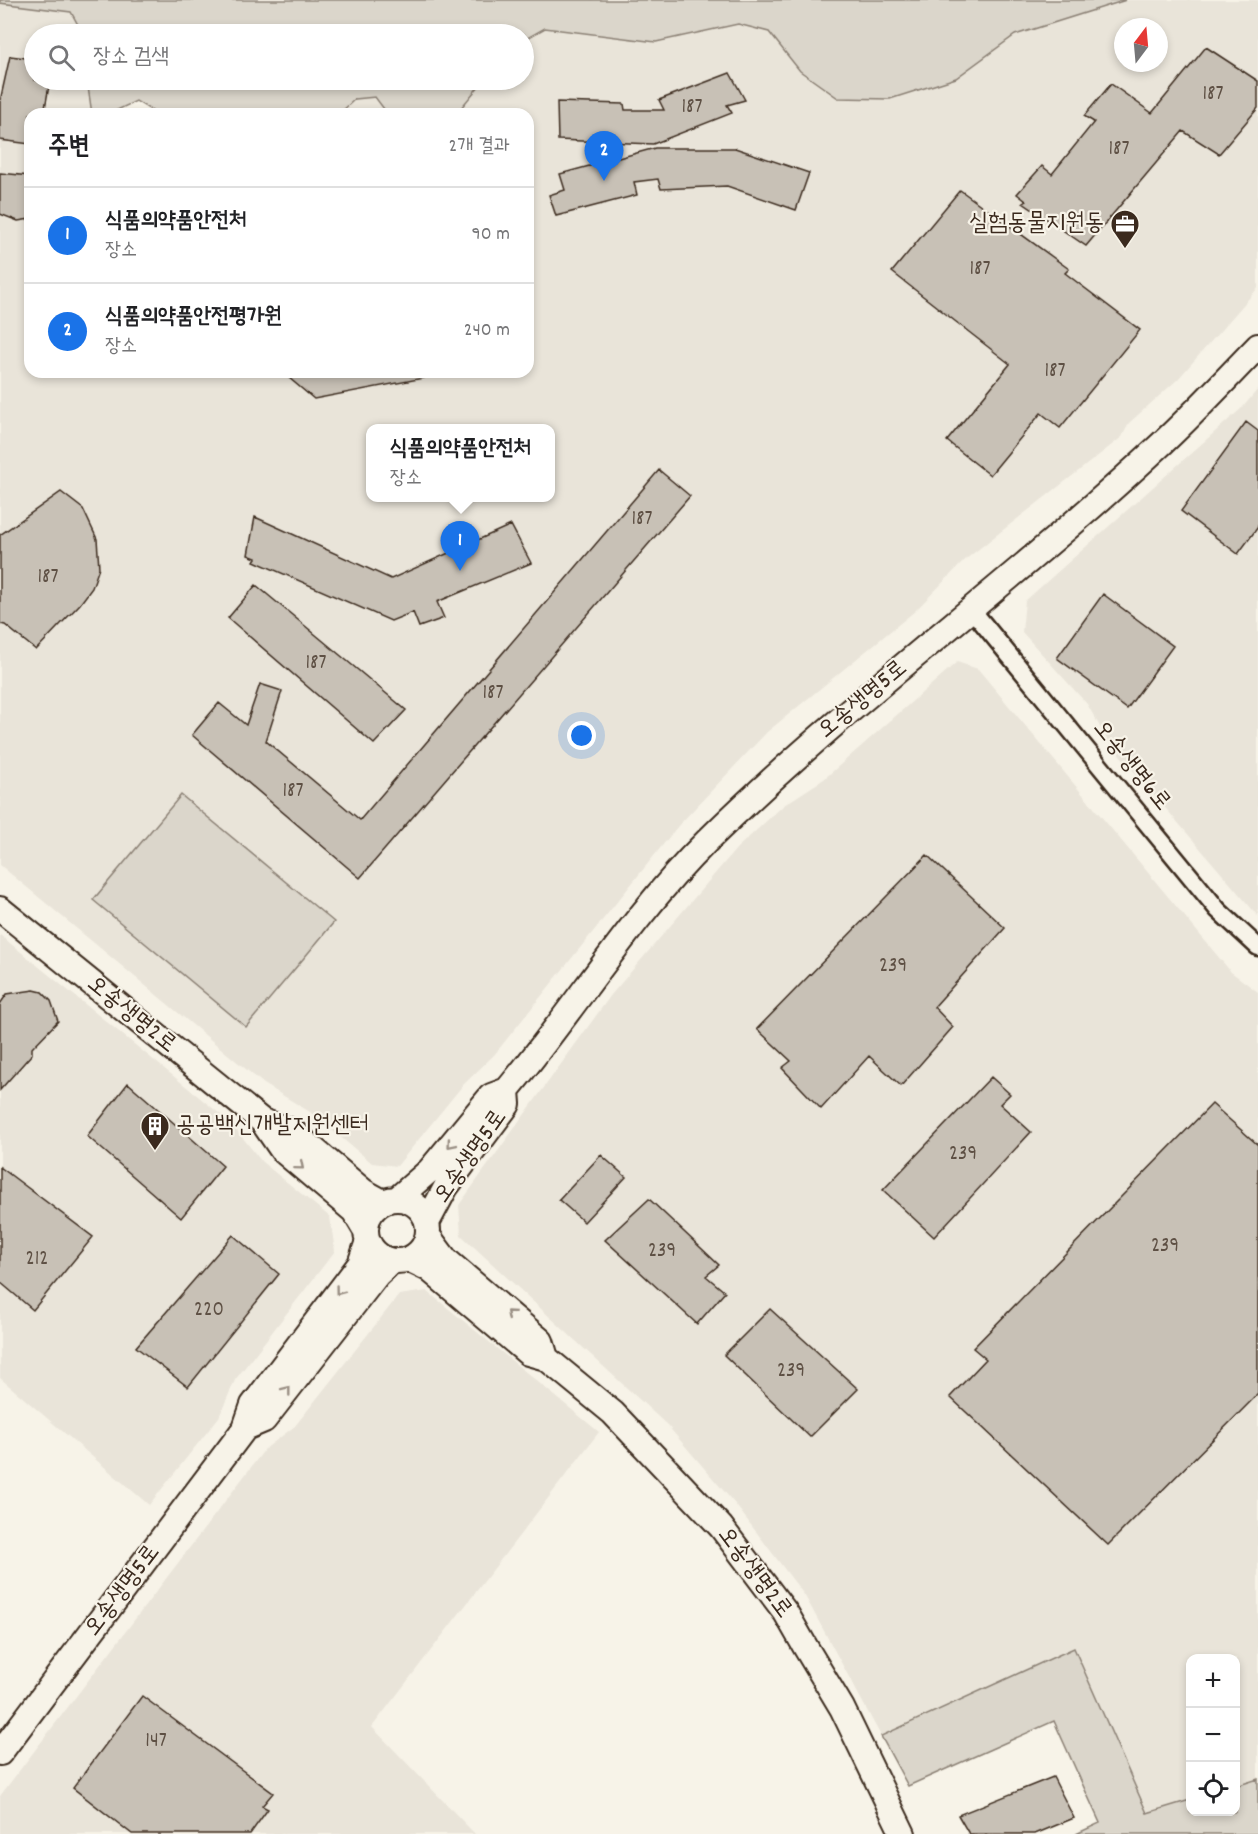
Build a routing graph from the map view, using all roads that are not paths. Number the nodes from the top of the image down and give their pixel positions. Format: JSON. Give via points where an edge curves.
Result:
{"nodes":[{"id":1,"x":1258,"y":346,"type":"edge"},
{"id":2,"x":972,"y":610,"type":"junction"},
{"id":3,"x":0,"y":909,"type":"edge"},
{"id":4,"x":1258,"y":947,"type":"edge"},
{"id":5,"x":507,"y":1090,"type":"junction"},
{"id":6,"x":262,"y":1121,"type":"junction"},
{"id":7,"x":391,"y":1200,"type":"junction"},
{"id":8,"x":428,"y":1229,"type":"junction"},
{"id":9,"x":367,"y":1236,"type":"junction"},
{"id":10,"x":400,"y":1260,"type":"junction"},
{"id":11,"x":546,"y":1358,"type":"junction"},
{"id":12,"x":245,"y":1428,"type":"junction"},
{"id":13,"x":0,"y":1753,"type":"edge"},
{"id":14,"x":903,"y":1834,"type":"edge"}],
"edges":[{"from":1,"to":2,"type":"street","name":"오송생명5로","via":[[1158,448]]},
{"from":2,"to":4,"type":"street","name":"오송생명6로","via":[[1218,910]]},
{"from":2,"to":5,"type":"street","name":"오송생명5로","via":[[803,750],[705,843],[638,918]]},
{"from":3,"to":6,"type":"street","name":"오송생명2로"},
{"from":5,"to":7,"type":"street","name":"오송생명5로","one_way":true,"via":[[491,1096],[430,1170]]},
{"from":5,"to":8,"type":"street","name":"오송생명5로","via":[[508,1104],[446,1187]]},
{"from":6,"to":7,"type":"street","name":"오송생명2로","via":[[292,1131],[363,1191]]},
{"from":6,"to":9,"type":"street","name":"오송생명2로","one_way":true,"via":[[282,1150],[354,1211]]},
{"from":7,"to":8,"type":"street","via":[[417,1205]]},
{"from":7,"to":9,"type":"street","via":[[372,1212]]},
{"from":8,"to":10,"type":"street","via":[[421,1251]]},
{"from":11,"to":8,"type":"street","name":"오송생명2로","one_way":true,"via":[[541,1341],[446,1260]]},
{"from":9,"to":10,"type":"street","via":[[382,1257]]},
{"from":9,"to":12,"type":"street","name":"오송생명5로","one_way":true,"via":[[360,1264],[253,1405]]},
{"from":10,"to":11,"type":"street","name":"오송생명2로","via":[[429,1269],[528,1353]]},
{"from":12,"to":10,"type":"street","name":"오송생명5로","one_way":true,"via":[[264,1420],[377,1275]]},
{"from":11,"to":14,"type":"street","name":"오송생명2로","via":[[621,1421],[721,1527],[765,1585],[843,1708]]},
{"from":12,"to":13,"type":"street","name":"오송생명5로"}]}
